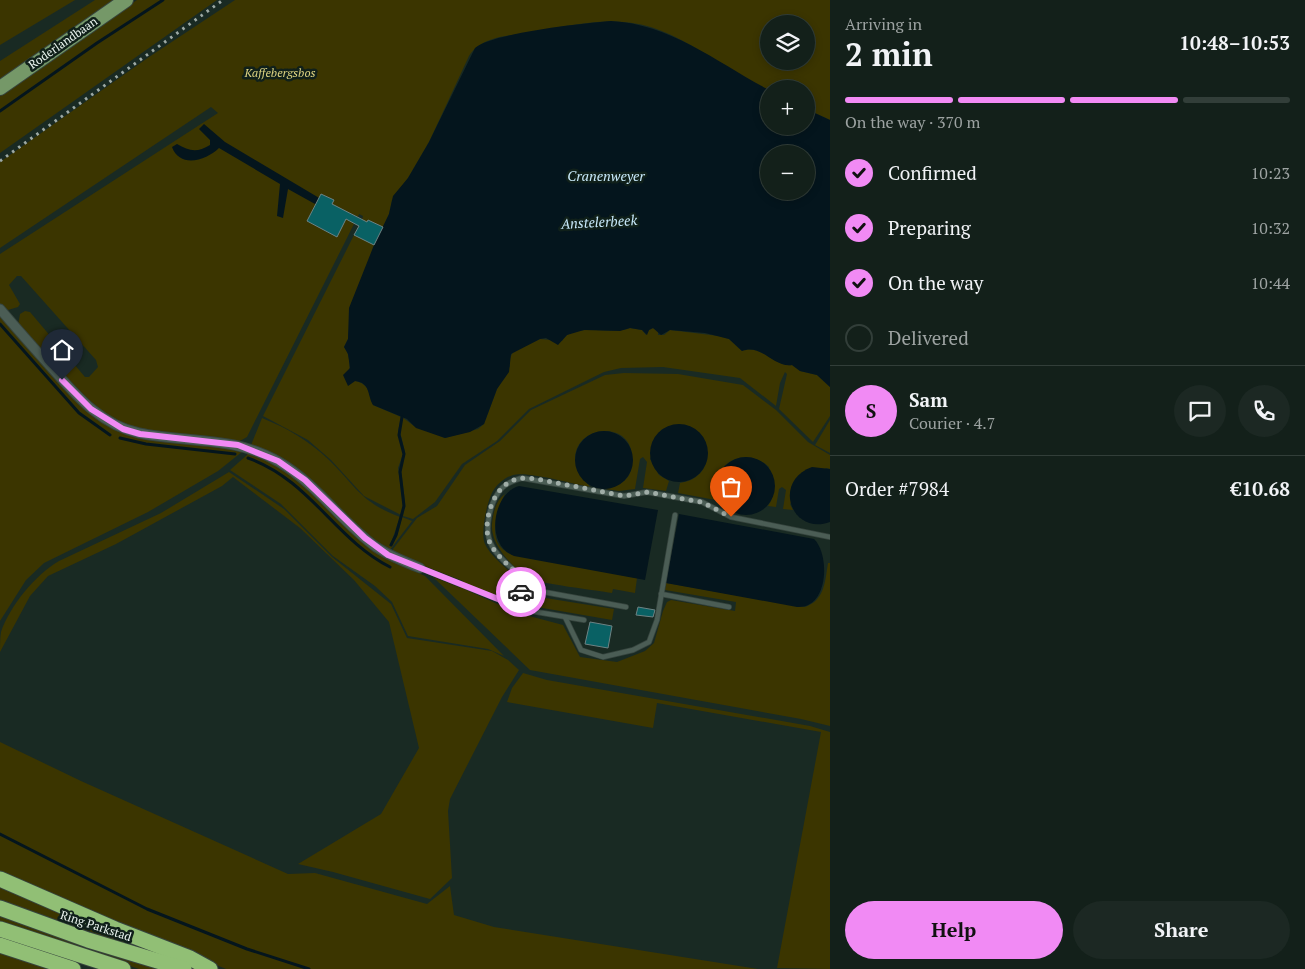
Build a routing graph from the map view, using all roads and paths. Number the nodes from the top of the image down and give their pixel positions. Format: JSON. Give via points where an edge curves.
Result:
{"nodes":[{"id":1,"x":126,"y":0,"type":"edge"},
{"id":2,"x":0,"y":88,"type":"edge"},
{"id":3,"x":0,"y":309,"type":"edge"},
{"id":4,"x":675,"y":515,"type":"dead end"},
{"id":5,"x":830,"y":537,"type":"edge"},
{"id":6,"x":420,"y":568,"type":"joint"},
{"id":7,"x":522,"y":588,"type":"junction"},
{"id":8,"x":661,"y":594,"type":"junction"},
{"id":9,"x":518,"y":607,"type":"junction"},
{"id":10,"x":626,"y":607,"type":"dead end"},
{"id":11,"x":730,"y":607,"type":"dead end"},
{"id":12,"x":565,"y":617,"type":"junction"},
{"id":13,"x":584,"y":620,"type":"dead end"},
{"id":14,"x":0,"y":879,"type":"edge"},
{"id":15,"x":0,"y":908,"type":"edge"},
{"id":16,"x":0,"y":928,"type":"edge"},
{"id":17,"x":0,"y":945,"type":"edge"},
{"id":18,"x":73,"y":969,"type":"edge"},
{"id":19,"x":123,"y":969,"type":"edge"},
{"id":20,"x":184,"y":969,"type":"edge"},
{"id":21,"x":210,"y":969,"type":"edge"}],
"edges":[{"from":1,"to":2,"type":"main road","name":"Roderlandbaan"},
{"from":3,"to":6,"type":"street","via":[[74,394],[101,417],[140,434],[223,443],[260,452],[305,480],[375,546]]},
{"from":4,"to":8,"type":"lane"},
{"from":5,"to":7,"type":"lane","via":[[731,517],[702,502],[648,492],[624,496],[522,478],[501,489],[492,505],[487,528],[492,546],[521,576]]},
{"from":6,"to":9,"type":"lane"},
{"from":7,"to":9,"type":"lane"},
{"from":7,"to":10,"type":"lane"},
{"from":8,"to":11,"type":"lane"},
{"from":8,"to":12,"type":"lane","via":[[651,639],[644,646],[615,655],[603,657],[581,650]]},
{"from":9,"to":12,"type":"lane"},
{"from":12,"to":13,"type":"lane"},
{"from":14,"to":21,"type":"highway"},
{"from":15,"to":20,"type":"highway","name":"Ring Parkstad","via":[[88,940]]},
{"from":16,"to":19,"type":"highway"},
{"from":17,"to":18,"type":"highway"}]}
